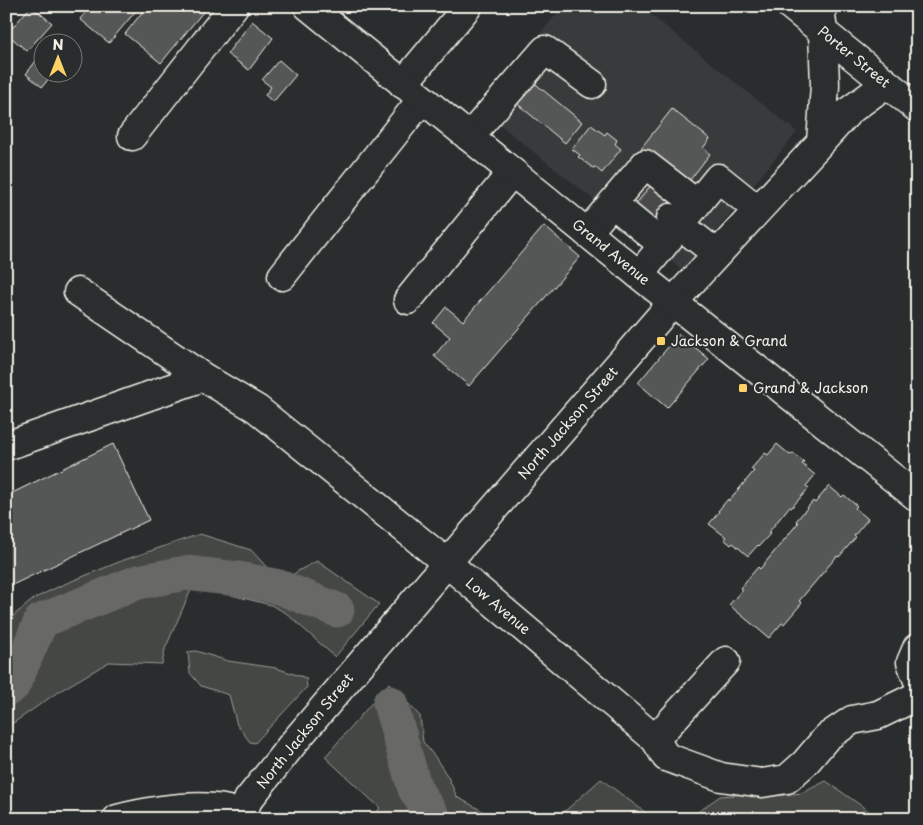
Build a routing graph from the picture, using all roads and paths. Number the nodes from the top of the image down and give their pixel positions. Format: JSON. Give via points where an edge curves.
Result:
{"nodes":[{"id":1,"x":234,"y":6,"type":"edge"},
{"id":2,"x":308,"y":6,"type":"edge"},
{"id":3,"x":468,"y":6,"type":"edge"},
{"id":4,"x":791,"y":6,"type":"edge"},
{"id":5,"x":822,"y":19,"type":"edge"},
{"id":6,"x":592,"y":84,"type":"dead end"},
{"id":7,"x":886,"y":84,"type":"junction"},
{"id":8,"x":413,"y":92,"type":"junction"},
{"id":9,"x":917,"y":108,"type":"edge"},
{"id":10,"x":132,"y":136,"type":"dead end"},
{"id":11,"x":469,"y":137,"type":"junction"},
{"id":12,"x":821,"y":142,"type":"junction"},
{"id":13,"x":512,"y":172,"type":"junction"},
{"id":14,"x":628,"y":195,"type":"junction"},
{"id":15,"x":697,"y":204,"type":"junction"},
{"id":16,"x":758,"y":210,"type":"junction"},
{"id":17,"x":671,"y":229,"type":"junction"},
{"id":18,"x":587,"y":233,"type":"junction"},
{"id":19,"x":717,"y":254,"type":"junction"},
{"id":20,"x":638,"y":274,"type":"junction"},
{"id":21,"x":282,"y":276,"type":"dead end"},
{"id":22,"x":78,"y":292,"type":"dead end"},
{"id":23,"x":408,"y":300,"type":"dead end"},
{"id":24,"x":673,"y":302,"type":"junction"},
{"id":25,"x":203,"y":377,"type":"junction"},
{"id":26,"x":6,"y":446,"type":"edge"},
{"id":27,"x":917,"y":497,"type":"edge"},
{"id":28,"x":447,"y":563,"type":"junction"},
{"id":29,"x":917,"y":648,"type":"edge"},
{"id":30,"x":726,"y":661,"type":"dead end"},
{"id":31,"x":917,"y":678,"type":"edge"},
{"id":32,"x":917,"y":696,"type":"edge"},
{"id":33,"x":656,"y":738,"type":"junction"},
{"id":34,"x":241,"y":816,"type":"edge"},
{"id":35,"x":117,"y":819,"type":"edge"}],
"edges":[{"from":1,"to":10,"type":"street"},
{"from":2,"to":8,"type":"street","name":"Grand Avenue"},
{"from":3,"to":8,"type":"street"},
{"from":4,"to":5,"type":"street","name":"Porter Street"},
{"from":5,"to":7,"type":"street","name":"Porter Street"},
{"from":5,"to":12,"type":"street","via":[[825,85]]},
{"from":6,"to":11,"type":"street","via":[[545,50]]},
{"from":7,"to":9,"type":"street","name":"Porter Street"},
{"from":7,"to":12,"type":"street","name":"North Jackson Street","via":[[849,111]]},
{"from":8,"to":11,"type":"street","name":"Grand Avenue"},
{"from":8,"to":21,"type":"street"},
{"from":11,"to":13,"type":"street","name":"Grand Avenue"},
{"from":12,"to":16,"type":"street","name":"North Jackson Street"},
{"from":13,"to":18,"type":"street","name":"Grand Avenue"},
{"from":13,"to":23,"type":"street"},
{"from":14,"to":15,"type":"street","via":[[645,164]]},
{"from":14,"to":17,"type":"street"},
{"from":14,"to":18,"type":"street"},
{"from":15,"to":16,"type":"street","via":[[718,178]]},
{"from":15,"to":17,"type":"street"},
{"from":16,"to":19,"type":"street","name":"North Jackson Street"},
{"from":17,"to":19,"type":"street"},
{"from":17,"to":20,"type":"street"},
{"from":18,"to":20,"type":"street","name":"Grand Avenue"},
{"from":19,"to":24,"type":"street","name":"North Jackson Street"},
{"from":20,"to":24,"type":"street","name":"Grand Avenue"},
{"from":22,"to":25,"type":"street","name":"Low Avenue"},
{"from":24,"to":27,"type":"street","name":"Grand Avenue"},
{"from":24,"to":28,"type":"street","name":"North Jackson Street"},
{"from":25,"to":26,"type":"street"},
{"from":25,"to":28,"type":"street","name":"Low Avenue","via":[[257,409]]},
{"from":28,"to":33,"type":"street","name":"Low Avenue"},
{"from":28,"to":34,"type":"street","name":"North Jackson Street","via":[[295,741],[248,800]]},
{"from":29,"to":31,"type":"street","via":[[911,662]]},
{"from":30,"to":33,"type":"street"},
{"from":32,"to":33,"type":"street","name":"Low Avenue","via":[[878,715],[852,720],[827,736],[806,763],[787,779],[762,783],[721,777],[666,757]]},
{"from":34,"to":35,"type":"street","via":[[217,808],[179,808],[142,812]]}]}
